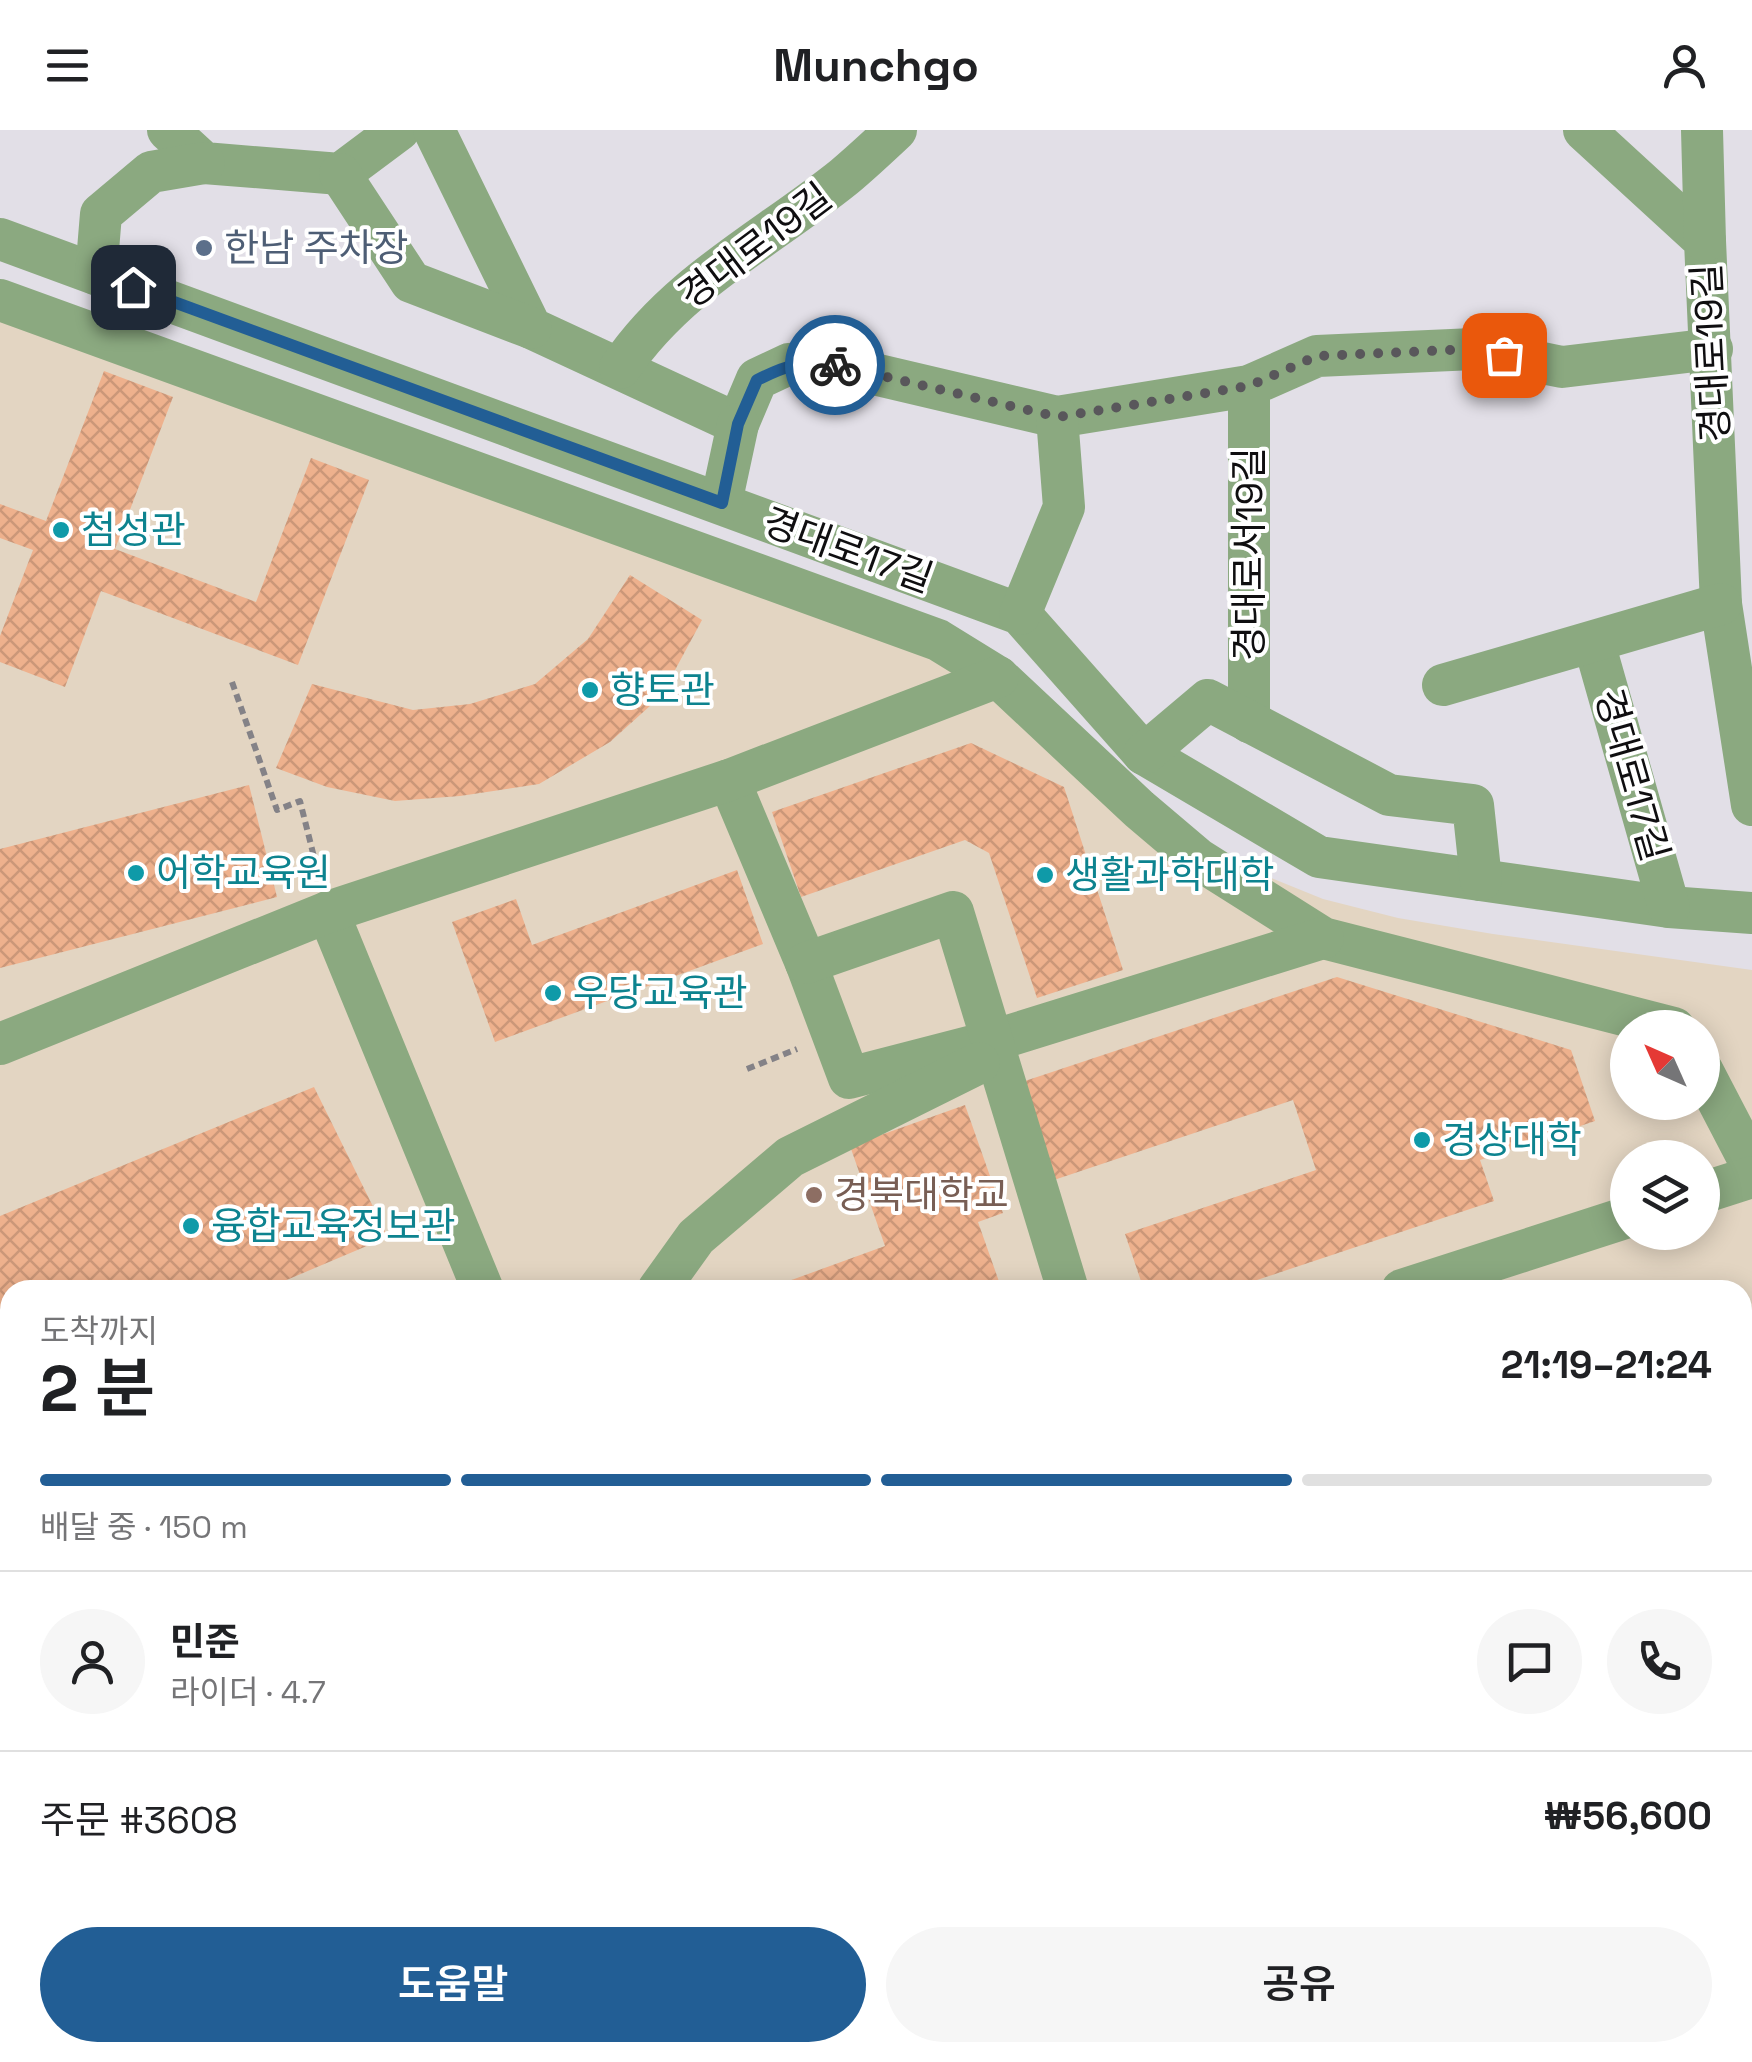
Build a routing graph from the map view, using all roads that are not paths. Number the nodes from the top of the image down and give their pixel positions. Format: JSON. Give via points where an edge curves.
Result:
{"nodes":[{"id":1,"x":168,"y":130,"type":"edge"},
{"id":2,"x":399,"y":130,"type":"edge"},
{"id":3,"x":434,"y":130,"type":"edge"},
{"id":4,"x":896,"y":130,"type":"edge"},
{"id":5,"x":1702,"y":130,"type":"edge"},
{"id":6,"x":1596,"y":135,"type":"edge"},
{"id":7,"x":204,"y":162,"type":"junction"},
{"id":8,"x":340,"y":174,"type":"junction"},
{"id":9,"x":0,"y":239,"type":"edge"},
{"id":10,"x":1706,"y":241,"type":"junction"},
{"id":11,"x":96,"y":274,"type":"junction"},
{"id":12,"x":0,"y":300,"type":"edge"},
{"id":13,"x":531,"y":328,"type":"junction"},
{"id":14,"x":1712,"y":349,"type":"junction"},
{"id":15,"x":620,"y":368,"type":"junction"},
{"id":16,"x":1249,"y":386,"type":"junction"},
{"id":17,"x":1058,"y":417,"type":"junction"},
{"id":18,"x":738,"y":424,"type":"junction"},
{"id":19,"x":722,"y":503,"type":"junction"},
{"id":20,"x":1720,"y":604,"type":"junction"},
{"id":21,"x":1020,"y":614,"type":"junction"},
{"id":22,"x":1594,"y":643,"type":"junction"},
{"id":23,"x":998,"y":678,"type":"junction"},
{"id":24,"x":1444,"y":686,"type":"dead end"},
{"id":25,"x":1249,"y":722,"type":"junction"},
{"id":26,"x":1144,"y":754,"type":"junction"},
{"id":27,"x":728,"y":780,"type":"junction"},
{"id":28,"x":1752,"y":805,"type":"edge"},
{"id":29,"x":1480,"y":880,"type":"junction"},
{"id":30,"x":1670,"y":906,"type":"junction"},
{"id":31,"x":328,"y":912,"type":"junction"},
{"id":32,"x":1752,"y":913,"type":"edge"},
{"id":33,"x":1323,"y":938,"type":"junction"},
{"id":34,"x":806,"y":963,"type":"junction"},
{"id":35,"x":1610,"y":1012,"type":"edge"},
{"id":36,"x":0,"y":1044,"type":"edge"},
{"id":37,"x":994,"y":1048,"type":"junction"},
{"id":38,"x":1720,"y":1105,"type":"edge"},
{"id":39,"x":1752,"y":1166,"type":"edge"},
{"id":40,"x":1752,"y":1177,"type":"edge"},
{"id":41,"x":1720,"y":1187,"type":"edge"},
{"id":42,"x":1610,"y":1223,"type":"edge"},
{"id":43,"x":480,"y":1280,"type":"edge"},
{"id":44,"x":665,"y":1280,"type":"edge"},
{"id":45,"x":1065,"y":1280,"type":"edge"},
{"id":46,"x":1433,"y":1280,"type":"edge"}],
"edges":[{"from":1,"to":7,"type":"street"},
{"from":2,"to":8,"type":"street"},
{"from":3,"to":13,"type":"street"},
{"from":4,"to":15,"type":"street","name":"경대로19길","via":[[845,177],[701,280],[638,341]]},
{"from":5,"to":10,"type":"street"},
{"from":6,"to":10,"type":"street","name":"경대로19길"},
{"from":7,"to":8,"type":"street"},
{"from":7,"to":11,"type":"street","via":[[150,172],[100,214]]},
{"from":8,"to":13,"type":"street","via":[[411,282]]},
{"from":9,"to":11,"type":"street","name":"경대로17길"},
{"from":10,"to":14,"type":"street","name":"경대로19길"},
{"from":11,"to":19,"type":"street","name":"경대로17길"},
{"from":12,"to":23,"type":"street","via":[[938,640]]},
{"from":13,"to":15,"type":"street"},
{"from":14,"to":16,"type":"street","name":"경대로서19길","via":[[1562,367],[1474,349],[1317,356]]},
{"from":14,"to":20,"type":"street","name":"경대로19길"},
{"from":15,"to":18,"type":"street"},
{"from":16,"to":17,"type":"street","name":"경대로서19길"},
{"from":16,"to":25,"type":"street","name":"경대로서19길"},
{"from":17,"to":18,"type":"street","name":"경대로서19길","via":[[823,362],[789,364],[757,380]]},
{"from":17,"to":21,"type":"street","via":[[1064,506]]},
{"from":18,"to":19,"type":"street"},
{"from":19,"to":21,"type":"street","name":"경대로17길"},
{"from":20,"to":22,"type":"street"},
{"from":20,"to":28,"type":"street","name":"경대로19길"},
{"from":21,"to":26,"type":"street","name":"경대로17길"},
{"from":22,"to":24,"type":"street"},
{"from":22,"to":30,"type":"street","name":"경대로17길"},
{"from":23,"to":27,"type":"street"},
{"from":23,"to":33,"type":"street","via":[[1198,859]]},
{"from":25,"to":26,"type":"street","via":[[1208,700]]},
{"from":25,"to":29,"type":"street","via":[[1389,795],[1473,805]]},
{"from":26,"to":29,"type":"street","name":"경대로17길","via":[[1319,857]]},
{"from":27,"to":31,"type":"street"},
{"from":27,"to":34,"type":"street"},
{"from":29,"to":30,"type":"street","name":"경대로17길"},
{"from":30,"to":32,"type":"street","name":"경대로17길"},
{"from":31,"to":36,"type":"street"},
{"from":31,"to":43,"type":"street"},
{"from":33,"to":35,"type":"street"},
{"from":33,"to":37,"type":"street"},
{"from":34,"to":37,"type":"street","via":[[850,1078]]},
{"from":34,"to":37,"type":"street","via":[[953,912]]},
{"from":37,"to":44,"type":"street","via":[[790,1158],[696,1236]]},
{"from":37,"to":45,"type":"street"},
{"from":38,"to":39,"type":"street"},
{"from":40,"to":41,"type":"street"},
{"from":42,"to":46,"type":"street"}]}
